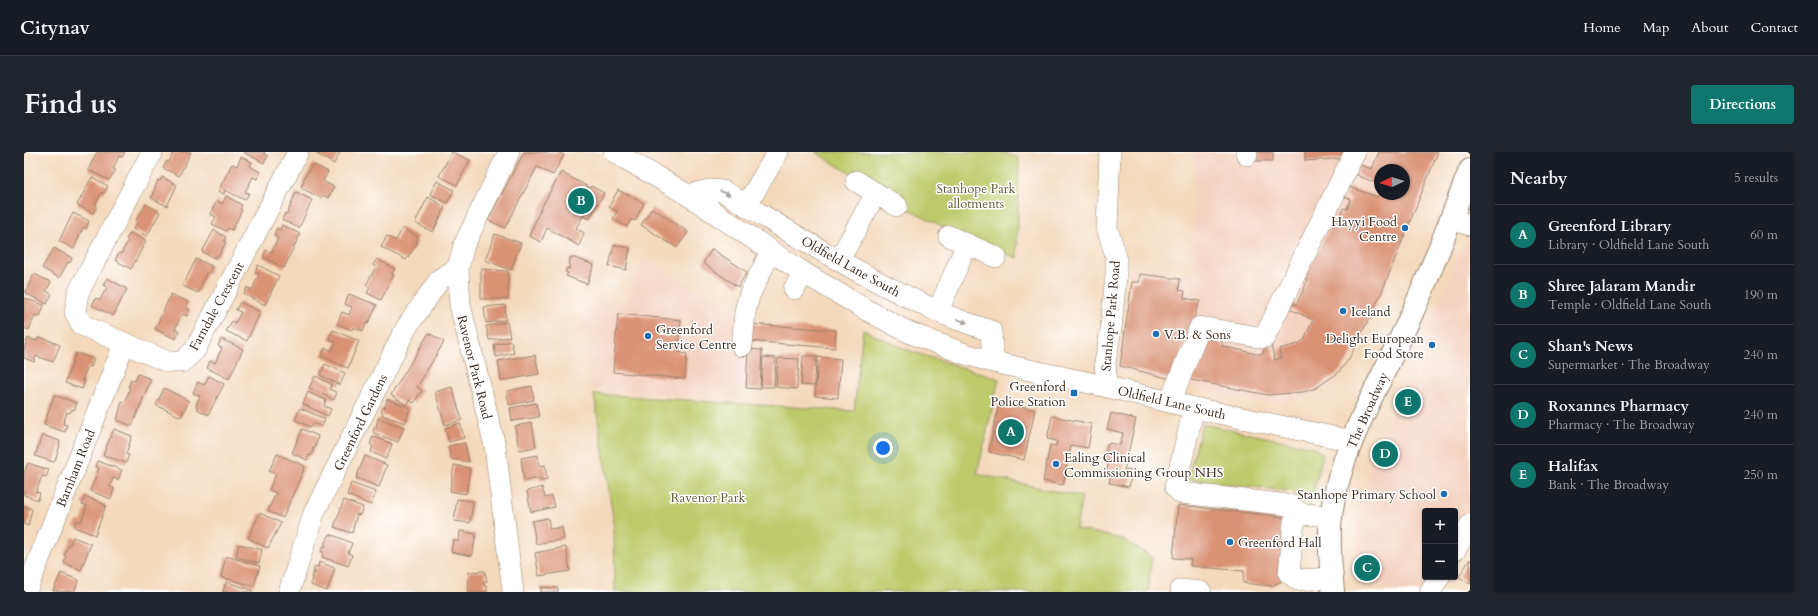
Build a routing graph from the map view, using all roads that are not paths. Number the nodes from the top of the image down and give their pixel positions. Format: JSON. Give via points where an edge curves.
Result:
{"nodes":[{"id":1,"x":152,"y":152,"type":"edge"},
{"id":2,"x":298,"y":152,"type":"edge"},
{"id":3,"x":509,"y":152,"type":"edge"},
{"id":4,"x":778,"y":152,"type":"edge"},
{"id":5,"x":1110,"y":152,"type":"edge"},
{"id":6,"x":1355,"y":152,"type":"edge"},
{"id":7,"x":618,"y":153,"type":"edge"},
{"id":8,"x":1470,"y":170,"type":"edge"},
{"id":9,"x":856,"y":181,"type":"dead end"},
{"id":10,"x":876,"y":193,"type":"junction"},
{"id":11,"x":688,"y":195,"type":"junction"},
{"id":12,"x":746,"y":206,"type":"junction"},
{"id":13,"x":897,"y":206,"type":"dead end"},
{"id":14,"x":1460,"y":222,"type":"edge"},
{"id":15,"x":771,"y":251,"type":"junction"},
{"id":16,"x":996,"y":256,"type":"dead end"},
{"id":17,"x":839,"y":260,"type":"junction"},
{"id":18,"x":458,"y":268,"type":"junction"},
{"id":19,"x":938,"y":312,"type":"junction"},
{"id":20,"x":124,"y":344,"type":"junction"},
{"id":21,"x":742,"y":346,"type":"dead end"},
{"id":22,"x":993,"y":362,"type":"junction"},
{"id":23,"x":1104,"y":375,"type":"junction"},
{"id":24,"x":1170,"y":402,"type":"junction"},
{"id":25,"x":1194,"y":408,"type":"junction"},
{"id":26,"x":1352,"y":441,"type":"junction"},
{"id":27,"x":1302,"y":514,"type":"junction"},
{"id":28,"x":1331,"y":516,"type":"junction"},
{"id":29,"x":1470,"y":526,"type":"edge"},
{"id":30,"x":1458,"y":545,"type":"edge"},
{"id":31,"x":1437,"y":580,"type":"edge"},
{"id":32,"x":1334,"y":588,"type":"edge"},
{"id":33,"x":26,"y":592,"type":"edge"},
{"id":34,"x":289,"y":592,"type":"edge"},
{"id":35,"x":513,"y":592,"type":"edge"},
{"id":36,"x":1430,"y":592,"type":"edge"}],
"edges":[{"from":1,"to":20,"type":"street","name":"Farndale Crescent","via":[[78,293],[75,312],[82,325]]},
{"from":2,"to":20,"type":"street","name":"Farndale Crescent","via":[[195,350],[182,362],[168,362]]},
{"from":3,"to":18,"type":"street","name":"Ravenor Park Road","via":[[464,245]]},
{"from":4,"to":12,"type":"street"},
{"from":5,"to":23,"type":"street","name":"Stanhope Park Road","via":[[1107,228],[1116,256],[1116,274]]},
{"from":6,"to":24,"type":"street","via":[[1264,338],[1200,327]]},
{"from":7,"to":11,"type":"street","name":"Oldfield Lane South"},
{"from":8,"to":14,"type":"main road","name":"The Broadway"},
{"from":9,"to":10,"type":"street"},
{"from":10,"to":13,"type":"street"},
{"from":10,"to":17,"type":"street"},
{"from":11,"to":12,"type":"street","name":"Oldfield Lane South","one_way":true,"via":[[709,190],[724,191]]},
{"from":11,"to":15,"type":"street","name":"Oldfield Lane South"},
{"from":12,"to":17,"type":"street","name":"Oldfield Lane South"},
{"from":14,"to":26,"type":"main road","name":"The Broadway"},
{"from":15,"to":21,"type":"street","via":[[744,312]]},
{"from":15,"to":22,"type":"street","name":"Oldfield Lane South","via":[[799,281],[863,308],[908,332]]},
{"from":16,"to":19,"type":"street","via":[[958,240]]},
{"from":17,"to":19,"type":"street","name":"Oldfield Lane South"},
{"from":18,"to":34,"type":"street","name":"Greenford Gardens","via":[[440,279],[406,328],[314,513]]},
{"from":18,"to":35,"type":"street","name":"Ravenor Park Road","via":[[460,305],[495,446]]},
{"from":19,"to":22,"type":"street","name":"Oldfield Lane South","one_way":true,"via":[[991,331]]},
{"from":20,"to":33,"type":"street","name":"Barnham Road"},
{"from":22,"to":23,"type":"street","name":"Oldfield Lane South"},
{"from":23,"to":24,"type":"street","name":"Oldfield Lane South"},
{"from":24,"to":25,"type":"street","name":"Oldfield Lane South"},
{"from":25,"to":26,"type":"street","name":"Oldfield Lane South"},
{"from":25,"to":27,"type":"street","via":[[1174,487],[1181,493],[1289,505]]},
{"from":26,"to":28,"type":"main road","name":"The Broadway","via":[[1337,486]]},
{"from":27,"to":28,"type":"street"},
{"from":27,"to":32,"type":"street","via":[[1294,521],[1289,572],[1298,580]]},
{"from":28,"to":32,"type":"main road","name":"The Broadway"},
{"from":29,"to":30,"type":"street"},
{"from":31,"to":36,"type":"street"}]}
